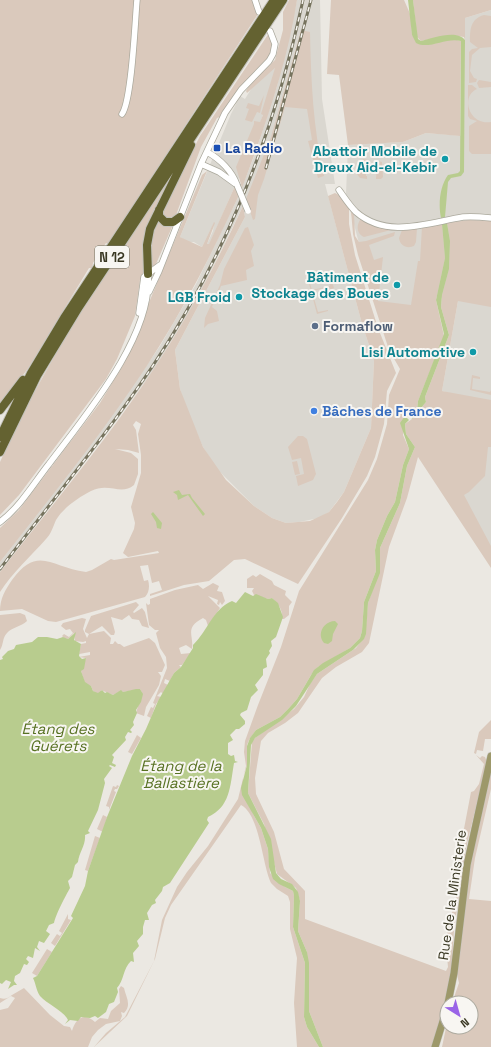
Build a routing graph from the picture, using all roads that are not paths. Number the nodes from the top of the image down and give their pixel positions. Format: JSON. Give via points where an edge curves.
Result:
{"nodes":[{"id":1,"x":137,"y":0,"type":"edge"},
{"id":2,"x":255,"y":0,"type":"edge"},
{"id":3,"x":274,"y":0,"type":"edge"},
{"id":4,"x":283,"y":0,"type":"edge"},
{"id":5,"x":259,"y":12,"type":"dead end"},
{"id":6,"x":270,"y":31,"type":"dead end"},
{"id":7,"x":237,"y":69,"type":"junction"},
{"id":8,"x":122,"y":114,"type":"dead end"},
{"id":9,"x":207,"y":152,"type":"junction"},
{"id":10,"x":220,"y":161,"type":"junction"},
{"id":11,"x":201,"y":164,"type":"junction"},
{"id":12,"x":215,"y":170,"type":"junction"},
{"id":13,"x":237,"y":185,"type":"junction"},
{"id":14,"x":339,"y":190,"type":"dead end"},
{"id":15,"x":159,"y":210,"type":"junction"},
{"id":16,"x":248,"y":213,"type":"dead end"},
{"id":17,"x":180,"y":217,"type":"junction"},
{"id":18,"x":491,"y":218,"type":"edge"},
{"id":19,"x":162,"y":263,"type":"junction"},
{"id":20,"x":148,"y":274,"type":"junction"},
{"id":21,"x":148,"y":292,"type":"junction"},
{"id":22,"x":117,"y":366,"type":"junction"},
{"id":23,"x":31,"y":374,"type":"junction"},
{"id":24,"x":0,"y":410,"type":"edge"},
{"id":25,"x":0,"y":436,"type":"edge"},
{"id":26,"x":0,"y":452,"type":"edge"},
{"id":27,"x":0,"y":522,"type":"edge"},
{"id":28,"x":491,"y":756,"type":"edge"},
{"id":29,"x":450,"y":995,"type":"edge"},
{"id":30,"x":440,"y":1035,"type":"edge"},
{"id":31,"x":436,"y":1047,"type":"edge"}],
"edges":[{"from":1,"to":8,"type":"street","via":[[129,84]]},
{"from":2,"to":5,"type":"street"},
{"from":3,"to":23,"type":"highway","number":"N 12","via":[[76,299]]},
{"from":4,"to":7,"type":"highway","number":"N 12"},
{"from":6,"to":9,"type":"street","via":[[275,44],[271,58],[230,105]]},
{"from":7,"to":15,"type":"highway","via":[[191,146]]},
{"from":7,"to":26,"type":"highway","number":"N 12","via":[[56,343]]},
{"from":9,"to":10,"type":"street"},
{"from":9,"to":11,"type":"street"},
{"from":10,"to":12,"type":"street"},
{"from":10,"to":13,"type":"street","via":[[234,176]]},
{"from":11,"to":12,"type":"street"},
{"from":11,"to":17,"type":"street"},
{"from":12,"to":13,"type":"street"},
{"from":13,"to":16,"type":"street","bridge":true},
{"from":14,"to":18,"type":"street","via":[[356,212],[382,226],[400,228],[468,217]]},
{"from":15,"to":17,"type":"highway","via":[[159,216],[165,222],[173,222]]},
{"from":15,"to":20,"type":"highway","via":[[147,239]]},
{"from":17,"to":19,"type":"street"},
{"from":19,"to":20,"type":"street"},
{"from":19,"to":21,"type":"street"},
{"from":20,"to":21,"type":"street"},
{"from":20,"to":22,"type":"street","via":[[144,279],[139,312]]},
{"from":21,"to":22,"type":"street","via":[[132,337]]},
{"from":22,"to":27,"type":"street","via":[[79,424],[15,507]]},
{"from":23,"to":24,"type":"highway","via":[[26,376]]},
{"from":23,"to":25,"type":"highway","number":"N 12"},
{"from":28,"to":29,"type":"main road","name":"Rue de la Ministerie","via":[[466,865]]},
{"from":30,"to":31,"type":"main road"}]}
